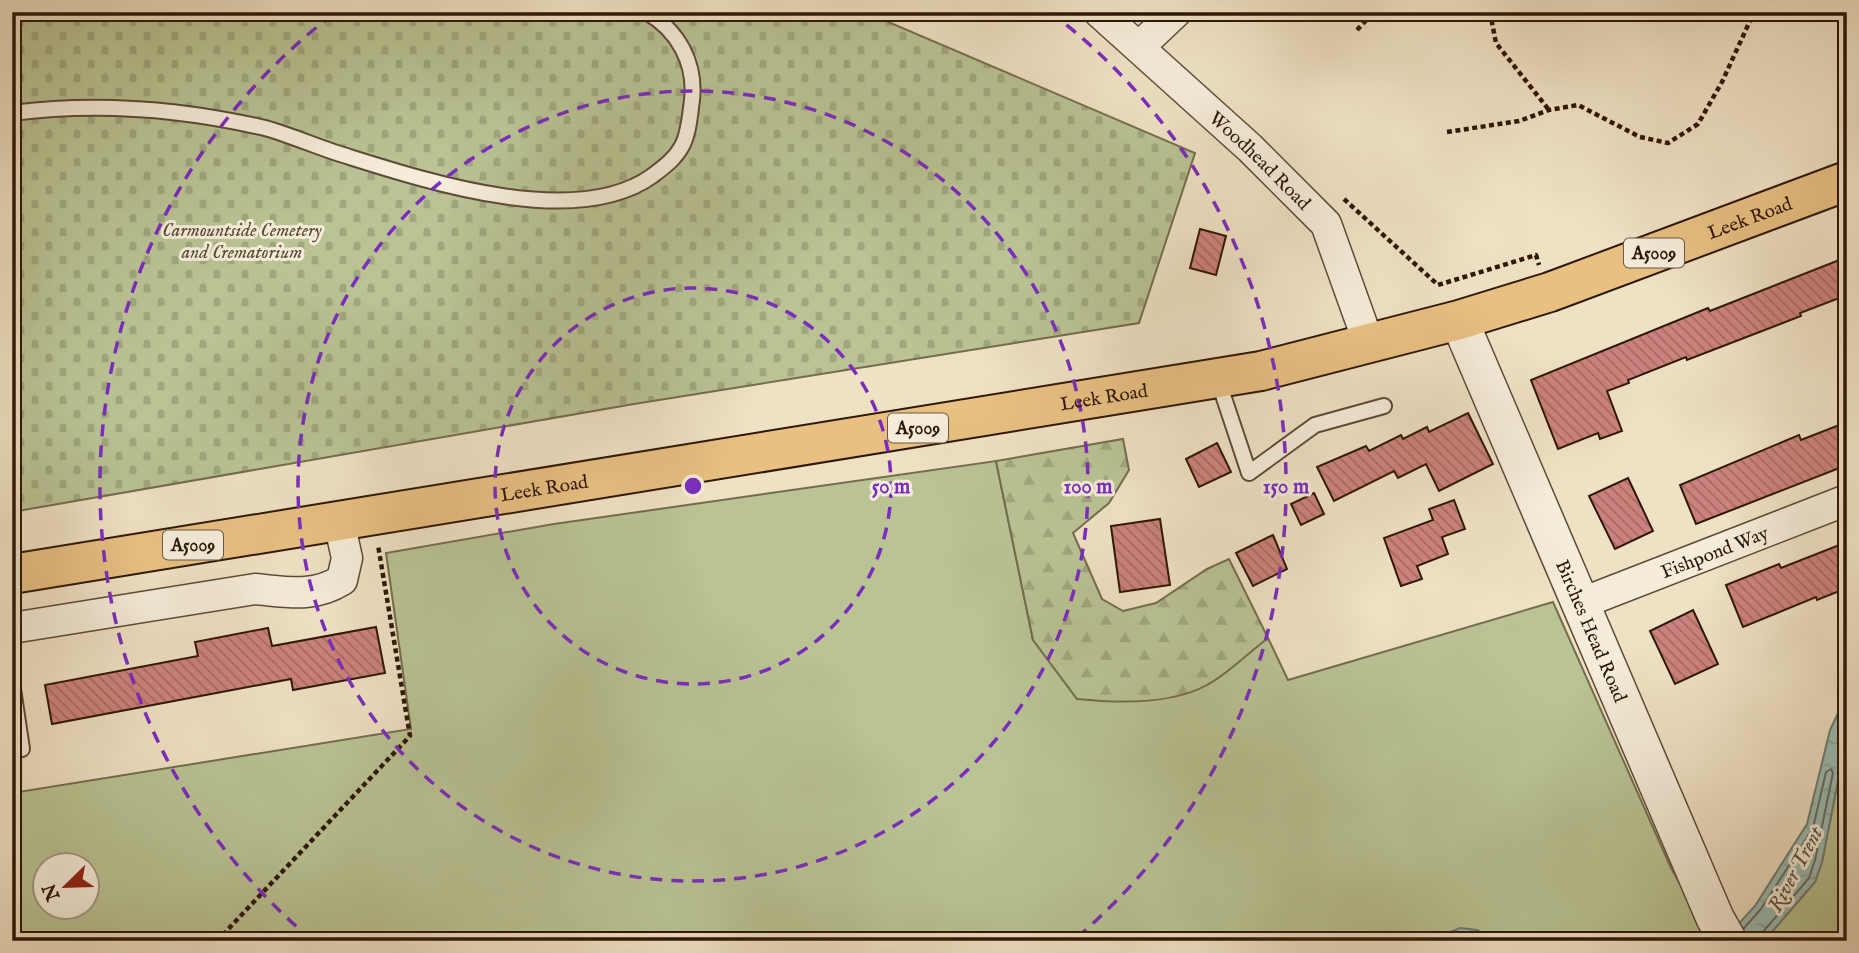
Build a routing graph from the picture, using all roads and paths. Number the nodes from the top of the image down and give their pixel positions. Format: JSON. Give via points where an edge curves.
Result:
{"nodes":[{"id":1,"x":646,"y":12,"type":"edge"},
{"id":2,"x":1099,"y":12,"type":"edge"},
{"id":3,"x":1176,"y":12,"type":"edge"},
{"id":4,"x":1374,"y":12,"type":"edge"},
{"id":5,"x":1490,"y":12,"type":"edge"},
{"id":6,"x":1755,"y":12,"type":"edge"},
{"id":7,"x":1357,"y":30,"type":"dead end"},
{"id":8,"x":1139,"y":47,"type":"junction"},
{"id":9,"x":1549,"y":110,"type":"junction"},
{"id":10,"x":12,"y":113,"type":"edge"},
{"id":11,"x":1447,"y":132,"type":"dead end"},
{"id":12,"x":1847,"y":181,"type":"edge"},
{"id":13,"x":1338,"y":194,"type":"dead end"},
{"id":14,"x":1549,"y":292,"type":"junction"},
{"id":15,"x":1459,"y":320,"type":"junction"},
{"id":16,"x":1369,"y":344,"type":"junction"},
{"id":17,"x":1218,"y":379,"type":"junction"},
{"id":18,"x":1384,"y":406,"type":"dead end"},
{"id":19,"x":1847,"y":500,"type":"edge"},
{"id":20,"x":356,"y":519,"type":"junction"},
{"id":21,"x":12,"y":574,"type":"edge"},
{"id":22,"x":1582,"y":603,"type":"junction"},
{"id":23,"x":12,"y":628,"type":"edge"},
{"id":24,"x":12,"y":682,"type":"edge"},
{"id":25,"x":22,"y":749,"type":"dead end"},
{"id":26,"x":1721,"y":929,"type":"edge"},
{"id":27,"x":217,"y":941,"type":"edge"}],
"edges":[{"from":1,"to":10,"type":"lane","via":[[675,35],[686,54],[694,83],[690,116],[683,145],[671,163],[618,194],[573,201],[514,198],[433,181],[268,129],[217,118],[131,109],[52,108]]},
{"from":2,"to":8,"type":"street","name":"Woodhead Road"},
{"from":3,"to":8,"type":"street"},
{"from":4,"to":7,"type":"path"},
{"from":5,"to":9,"type":"path","via":[[1496,43]]},
{"from":6,"to":9,"type":"path","via":[[1698,124],[1668,143],[1640,137],[1578,105]]},
{"from":8,"to":16,"type":"street","name":"Woodhead Road","via":[[1326,224]]},
{"from":9,"to":11,"type":"path","via":[[1519,121]]},
{"from":12,"to":14,"type":"main road","name":"Leek Road","number":"A5009"},
{"from":13,"to":14,"type":"path","via":[[1438,285],[1536,255]]},
{"from":14,"to":15,"type":"main road","name":"Leek Road","number":"A5009"},
{"from":15,"to":16,"type":"main road","name":"Leek Road","number":"A5009"},
{"from":15,"to":22,"type":"street","name":"Birches Head Road"},
{"from":16,"to":17,"type":"main road","name":"Leek Road","number":"A5009"},
{"from":17,"to":18,"type":"lane","via":[[1249,473],[1315,425]]},
{"from":17,"to":20,"type":"main road","name":"Leek Road","number":"A5009"},
{"from":19,"to":22,"type":"street","name":"Fishpond Way"},
{"from":20,"to":21,"type":"main road","name":"Leek Road","number":"A5009"},
{"from":20,"to":23,"type":"street","via":[[342,580],[325,591],[255,589]]},
{"from":20,"to":27,"type":"path","via":[[410,736]]},
{"from":22,"to":26,"type":"street","name":"Birches Head Road"},
{"from":24,"to":25,"type":"lane"}]}
